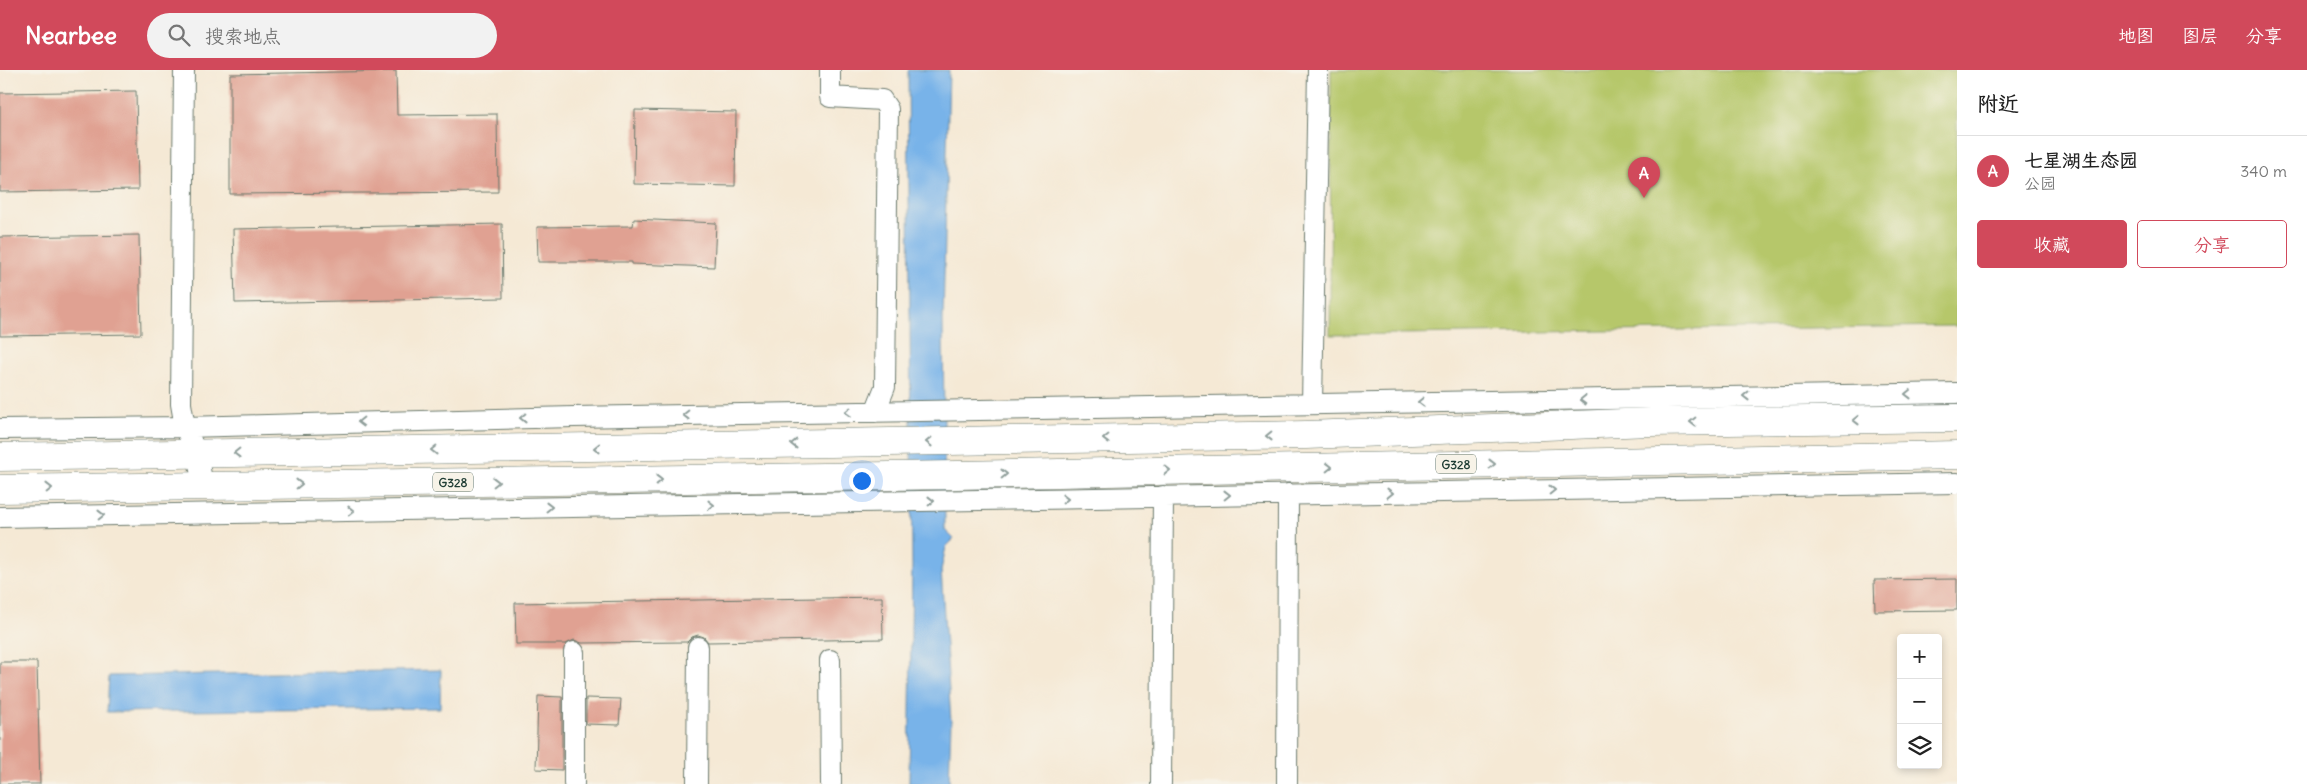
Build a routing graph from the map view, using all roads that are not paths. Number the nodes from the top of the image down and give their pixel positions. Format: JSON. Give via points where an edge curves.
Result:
{"nodes":[{"id":1,"x":184,"y":70,"type":"edge"},
{"id":2,"x":830,"y":70,"type":"edge"},
{"id":3,"x":1318,"y":70,"type":"edge"},
{"id":4,"x":1957,"y":393,"type":"edge"},
{"id":5,"x":1312,"y":404,"type":"junction"},
{"id":6,"x":875,"y":412,"type":"junction"},
{"id":7,"x":1957,"y":418,"type":"edge"},
{"id":8,"x":185,"y":427,"type":"junction"},
{"id":9,"x":0,"y":429,"type":"edge"},
{"id":10,"x":197,"y":454,"type":"junction"},
{"id":11,"x":1957,"y":454,"type":"edge"},
{"id":12,"x":0,"y":457,"type":"edge"},
{"id":13,"x":1957,"y":483,"type":"edge"},
{"id":14,"x":272,"y":484,"type":"junction"},
{"id":15,"x":202,"y":485,"type":"junction"},
{"id":16,"x":0,"y":489,"type":"edge"},
{"id":17,"x":1288,"y":494,"type":"junction"},
{"id":18,"x":1163,"y":496,"type":"junction"},
{"id":19,"x":272,"y":512,"type":"junction"},
{"id":20,"x":0,"y":517,"type":"edge"},
{"id":21,"x":698,"y":647,"type":"dead end"},
{"id":22,"x":574,"y":652,"type":"dead end"},
{"id":23,"x":830,"y":660,"type":"dead end"},
{"id":24,"x":574,"y":784,"type":"edge"},
{"id":25,"x":697,"y":784,"type":"edge"},
{"id":26,"x":831,"y":784,"type":"edge"},
{"id":27,"x":1161,"y":784,"type":"edge"},
{"id":28,"x":1287,"y":784,"type":"edge"}],
"edges":[{"from":1,"to":8,"type":"street","via":[[181,404]]},
{"from":2,"to":6,"type":"street","via":[[830,97],[882,100],[888,109],[885,387]]},
{"from":3,"to":5,"type":"street"},
{"from":4,"to":5,"type":"street","one_way":true},
{"from":5,"to":6,"type":"street"},
{"from":6,"to":8,"type":"street","one_way":true},
{"from":7,"to":10,"type":"highway","one_way":true,"via":[[1651,422],[1306,435]]},
{"from":8,"to":9,"type":"street"},
{"from":8,"to":10,"type":"street"},
{"from":10,"to":12,"type":"highway"},
{"from":10,"to":15,"type":"street"},
{"from":14,"to":11,"type":"highway","number":"G328","one_way":true,"via":[[956,475]]},
{"from":17,"to":13,"type":"street","one_way":true},
{"from":14,"to":15,"type":"highway","number":"G328"},
{"from":14,"to":19,"type":"street"},
{"from":16,"to":15,"type":"highway","number":"G328","one_way":true},
{"from":18,"to":17,"type":"street","one_way":true},
{"from":17,"to":28,"type":"street"},
{"from":19,"to":18,"type":"street","one_way":true},
{"from":18,"to":27,"type":"street"},
{"from":20,"to":19,"type":"street","one_way":true},
{"from":21,"to":25,"type":"street"},
{"from":22,"to":24,"type":"street"},
{"from":23,"to":26,"type":"street"}]}
